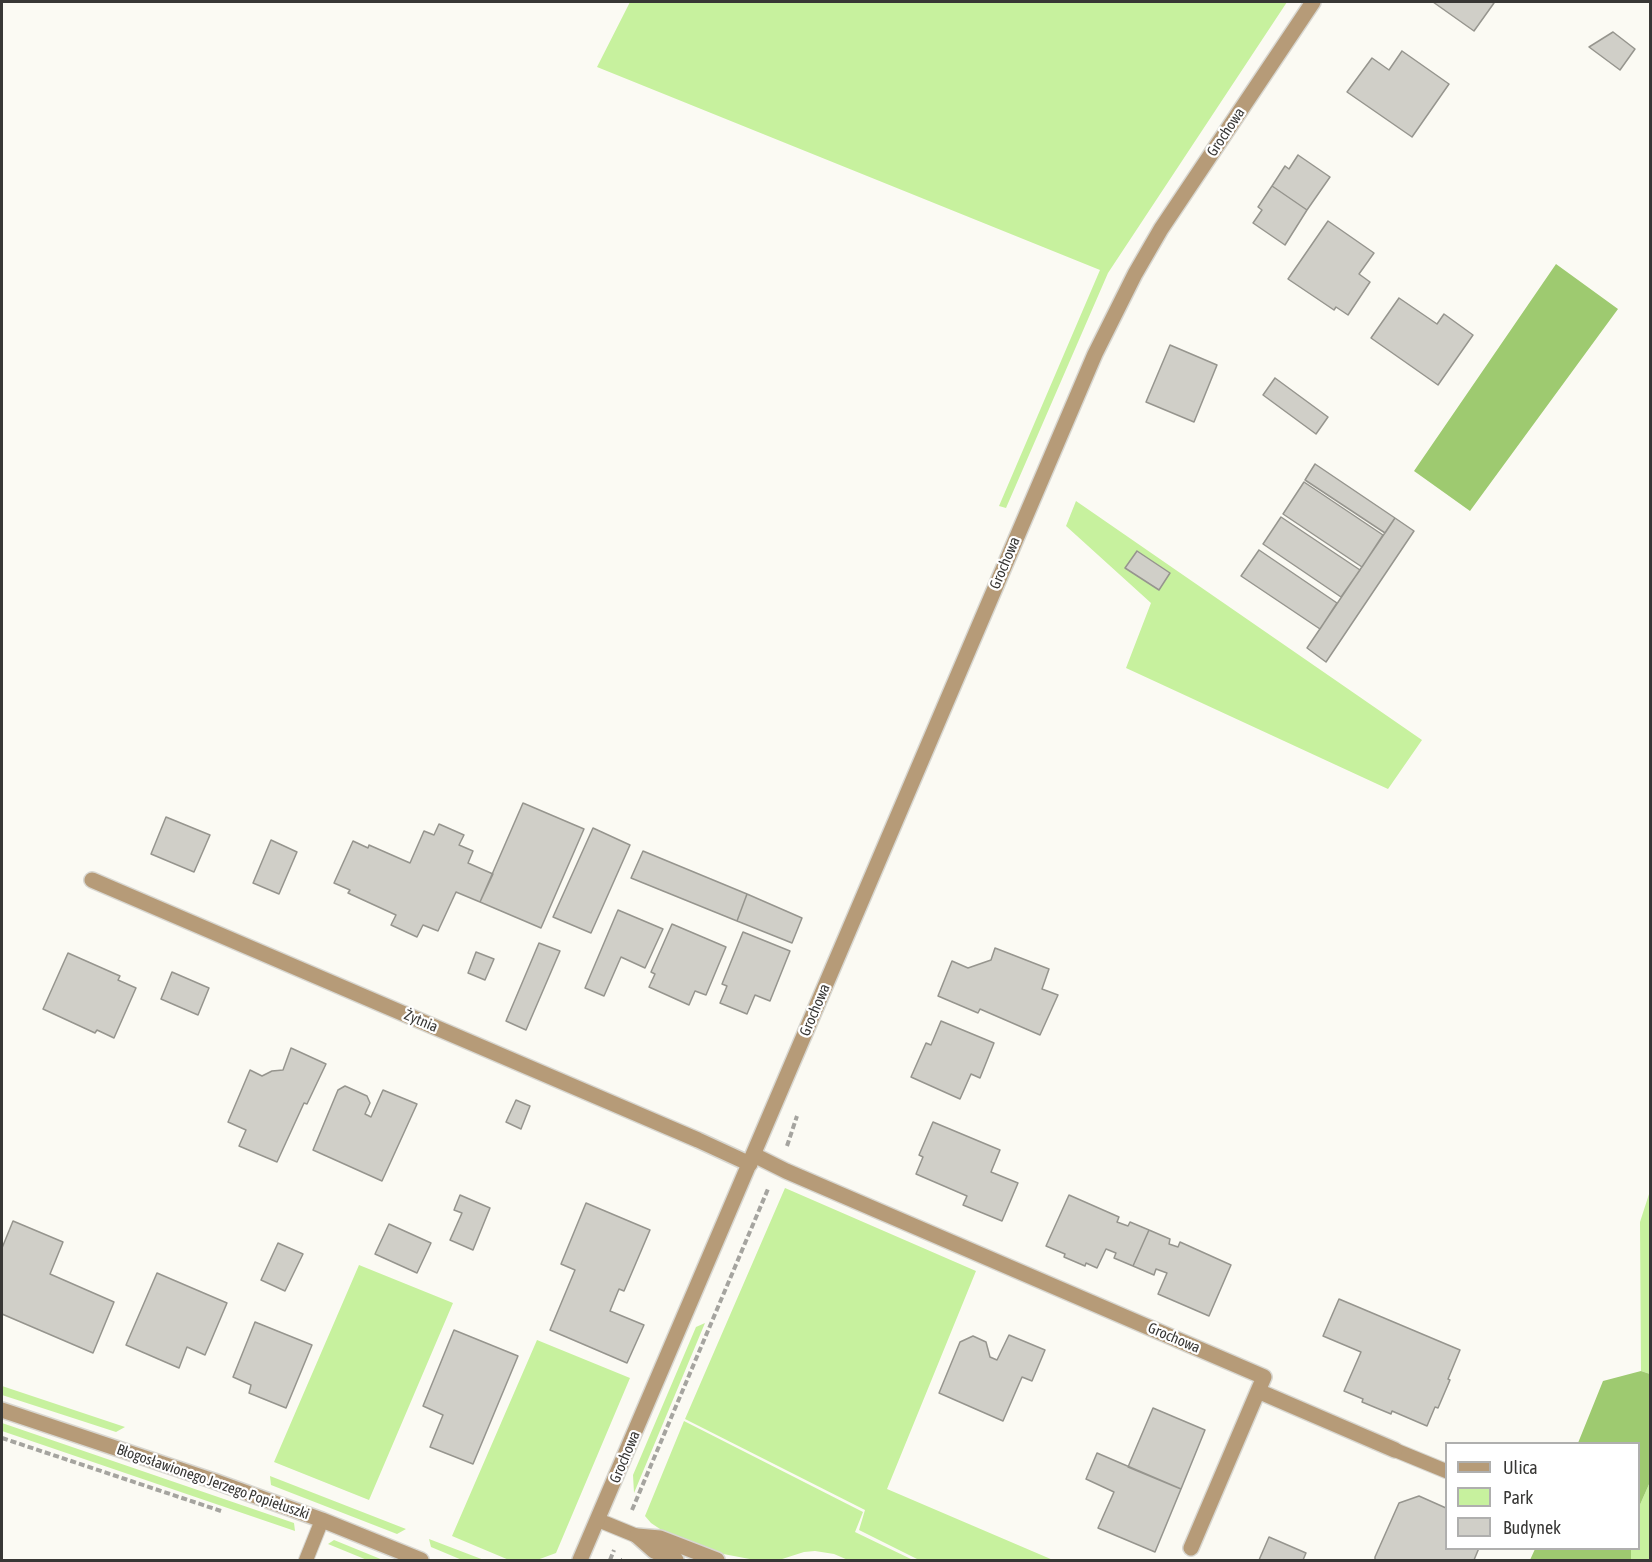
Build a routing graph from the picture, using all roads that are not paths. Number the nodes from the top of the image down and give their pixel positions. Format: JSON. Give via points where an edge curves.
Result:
{"nodes":[{"id":1,"x":1314,"y":2,"type":"edge"},
{"id":2,"x":92,"y":880,"type":"dead end"},
{"id":3,"x":752,"y":1159,"type":"junction"},
{"id":4,"x":1261,"y":1384,"type":"junction"},
{"id":5,"x":2,"y":1410,"type":"edge"},
{"id":6,"x":1395,"y":1450,"type":"joint"},
{"id":7,"x":1445,"y":1471,"type":"edge"},
{"id":8,"x":322,"y":1520,"type":"junction"},
{"id":9,"x":598,"y":1520,"type":"junction"},
{"id":10,"x":630,"y":1533,"type":"junction"},
{"id":11,"x":1191,"y":1548,"type":"dead end"},
{"id":12,"x":306,"y":1560,"type":"edge"},
{"id":13,"x":421,"y":1560,"type":"edge"},
{"id":14,"x":580,"y":1560,"type":"edge"},
{"id":15,"x":676,"y":1560,"type":"edge"},
{"id":16,"x":717,"y":1560,"type":"edge"}],
"edges":[{"from":1,"to":3,"type":"street","name":"Grochowa","via":[[1167,220],[1119,304]]},
{"from":2,"to":3,"type":"street","name":"Żytnia","via":[[698,1140]]},
{"from":3,"to":4,"type":"street","name":"Grochowa","via":[[778,1167]]},
{"from":3,"to":9,"type":"street","name":"Grochowa"},
{"from":4,"to":6,"type":"street","name":"Grochowa"},
{"from":4,"to":11,"type":"street"},
{"from":5,"to":8,"type":"street","name":"Błogosławionego Jerzego Popiełuszki"},
{"from":6,"to":7,"type":"lane"},
{"from":8,"to":12,"type":"lane"},
{"from":8,"to":13,"type":"street","name":"Błogosławionego Jerzego Popiełuszki"},
{"from":9,"to":10,"type":"lane"},
{"from":9,"to":14,"type":"street","name":"Grochowa"},
{"from":10,"to":15,"type":"street","via":[[654,1551]]},
{"from":10,"to":16,"type":"street","via":[[660,1538]]}]}
